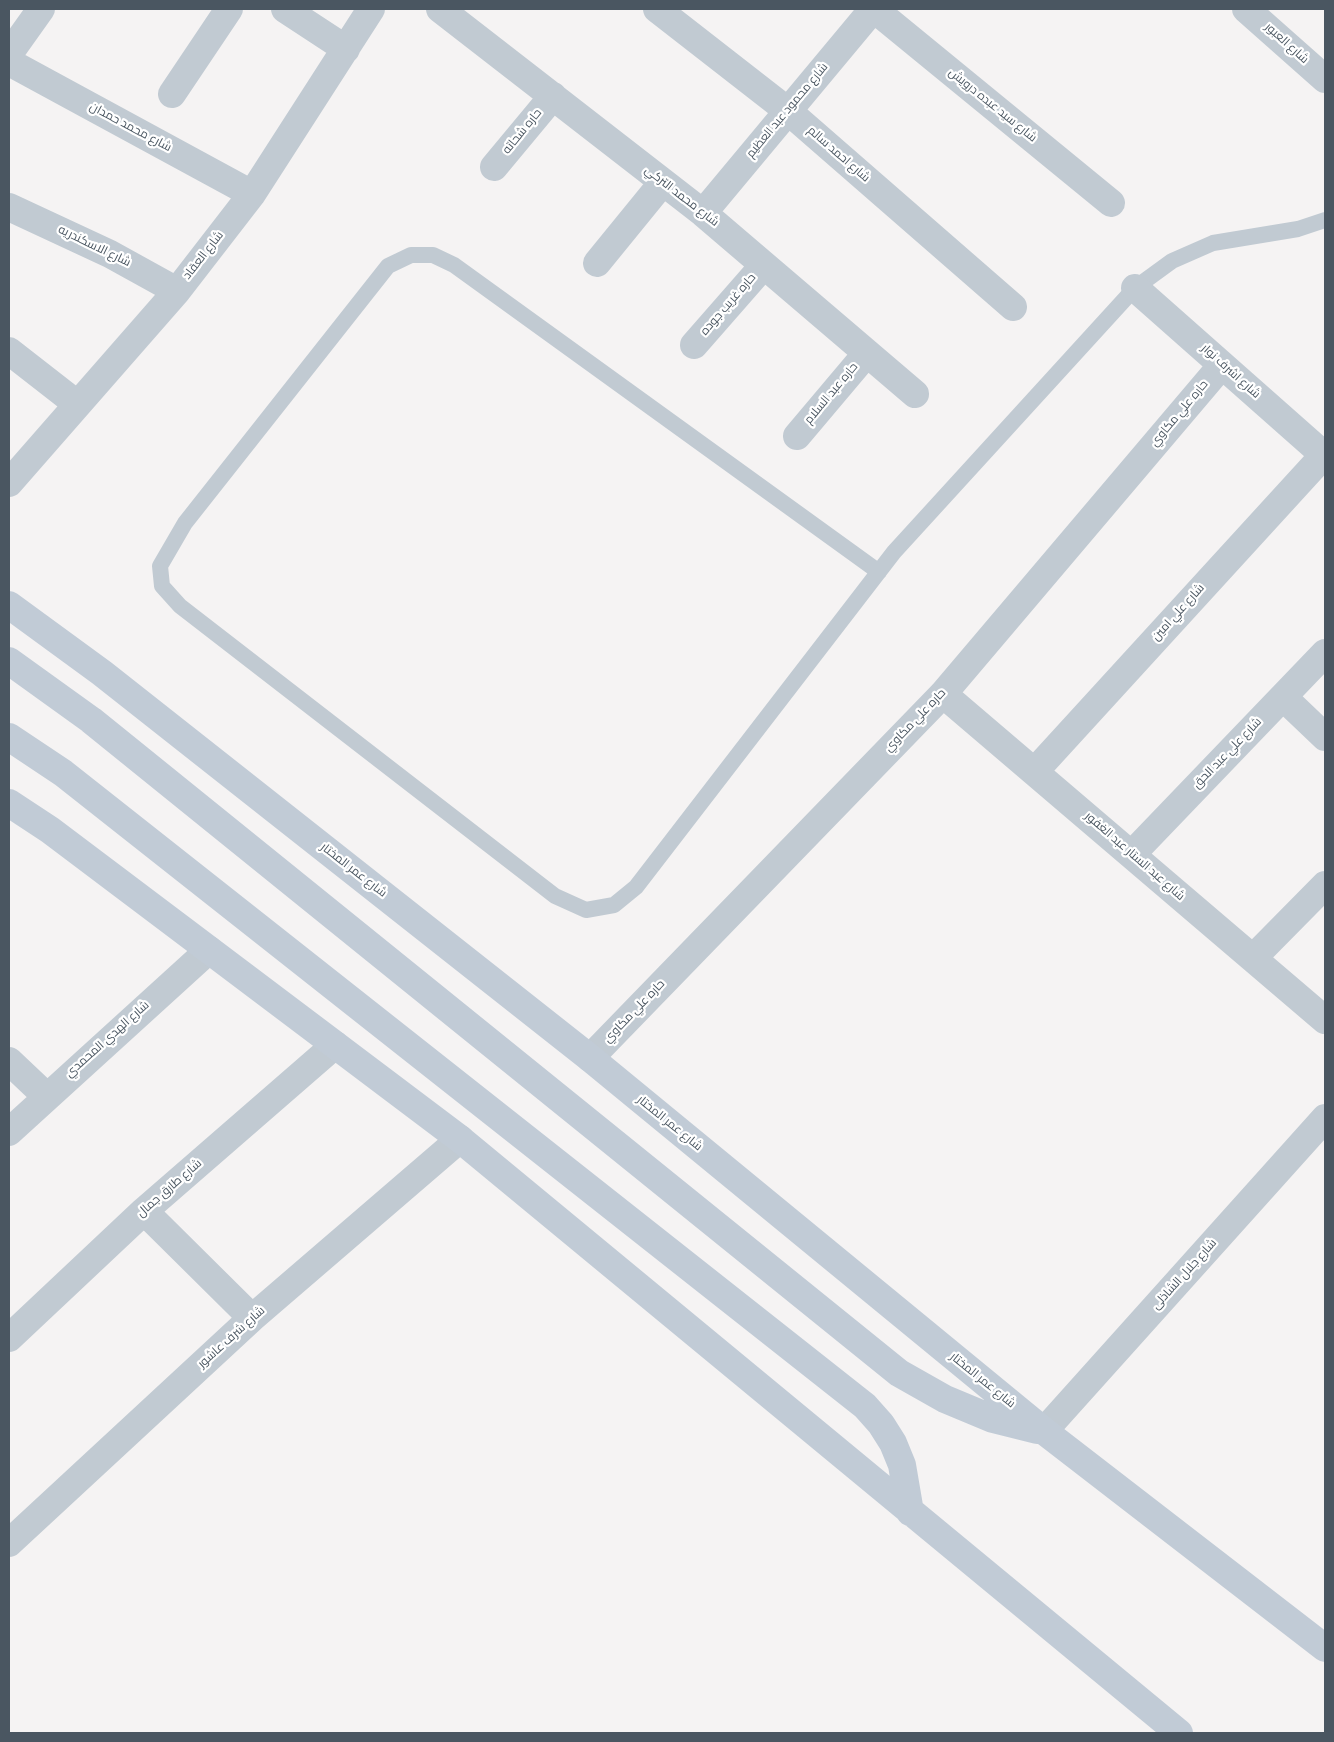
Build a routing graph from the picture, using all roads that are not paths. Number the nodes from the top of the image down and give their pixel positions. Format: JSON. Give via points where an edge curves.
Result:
{"nodes":[{"id":1,"x":41,"y":9,"type":"edge"},
{"id":2,"x":229,"y":9,"type":"edge"},
{"id":3,"x":285,"y":9,"type":"edge"},
{"id":4,"x":371,"y":9,"type":"edge"},
{"id":5,"x":440,"y":9,"type":"edge"},
{"id":6,"x":657,"y":9,"type":"edge"},
{"id":7,"x":874,"y":9,"type":"edge"},
{"id":8,"x":1246,"y":9,"type":"edge"},
{"id":9,"x":346,"y":49,"type":"junction"},
{"id":10,"x":9,"y":54,"type":"edge"},
{"id":11,"x":9,"y":62,"type":"edge"},
{"id":12,"x":1324,"y":74,"type":"edge"},
{"id":13,"x":172,"y":94,"type":"dead end"},
{"id":14,"x":552,"y":96,"type":"junction"},
{"id":15,"x":788,"y":111,"type":"junction"},
{"id":16,"x":494,"y":167,"type":"dead end"},
{"id":17,"x":663,"y":182,"type":"junction"},
{"id":18,"x":252,"y":194,"type":"junction"},
{"id":19,"x":1110,"y":203,"type":"dead end"},
{"id":20,"x":9,"y":207,"type":"edge"},
{"id":21,"x":703,"y":213,"type":"junction"},
{"id":22,"x":1325,"y":220,"type":"edge"},
{"id":23,"x":598,"y":264,"type":"dead end"},
{"id":24,"x":764,"y":265,"type":"junction"},
{"id":25,"x":1135,"y":288,"type":"junction"},
{"id":26,"x":177,"y":291,"type":"junction"},
{"id":27,"x":1013,"y":308,"type":"dead end"},
{"id":28,"x":694,"y":345,"type":"dead end"},
{"id":29,"x":9,"y":351,"type":"edge"},
{"id":30,"x":867,"y":353,"type":"junction"},
{"id":31,"x":1222,"y":365,"type":"junction"},
{"id":32,"x":915,"y":394,"type":"dead end"},
{"id":33,"x":77,"y":404,"type":"junction"},
{"id":34,"x":797,"y":436,"type":"dead end"},
{"id":35,"x":1324,"y":456,"type":"edge"},
{"id":36,"x":9,"y":483,"type":"edge"},
{"id":37,"x":879,"y":572,"type":"junction"},
{"id":38,"x":9,"y":605,"type":"edge"},
{"id":39,"x":1325,"y":653,"type":"edge"},
{"id":40,"x":13,"y":664,"type":"edge"},
{"id":41,"x":944,"y":694,"type":"junction"},
{"id":42,"x":1283,"y":697,"type":"junction"},
{"id":43,"x":9,"y":736,"type":"edge"},
{"id":44,"x":1325,"y":737,"type":"edge"},
{"id":45,"x":1035,"y":771,"type":"junction"},
{"id":46,"x":9,"y":803,"type":"edge"},
{"id":47,"x":1132,"y":854,"type":"junction"},
{"id":48,"x":1325,"y":885,"type":"edge"},
{"id":49,"x":209,"y":950,"type":"junction"},
{"id":50,"x":1253,"y":958,"type":"junction"},
{"id":51,"x":1325,"y":1020,"type":"edge"},
{"id":52,"x":335,"y":1045,"type":"junction"},
{"id":53,"x":590,"y":1058,"type":"junction"},
{"id":54,"x":9,"y":1061,"type":"edge"},
{"id":55,"x":46,"y":1096,"type":"junction"},
{"id":56,"x":1325,"y":1118,"type":"edge"},
{"id":57,"x":9,"y":1132,"type":"edge"},
{"id":58,"x":460,"y":1139,"type":"junction"},
{"id":59,"x":144,"y":1211,"type":"junction"},
{"id":60,"x":252,"y":1318,"type":"junction"},
{"id":61,"x":9,"y":1338,"type":"edge"},
{"id":62,"x":1044,"y":1431,"type":"junction"},
{"id":63,"x":910,"y":1512,"type":"junction"},
{"id":64,"x":9,"y":1543,"type":"edge"},
{"id":65,"x":1325,"y":1648,"type":"edge"},
{"id":66,"x":1179,"y":1733,"type":"edge"}],
"edges":[{"from":1,"to":10,"type":"street"},
{"from":2,"to":13,"type":"street"},
{"from":3,"to":9,"type":"street"},
{"from":4,"to":9,"type":"street","name":"شارع العقاد"},
{"from":5,"to":14,"type":"street","name":"شارع محمد التركي"},
{"from":6,"to":15,"type":"street","name":"شارع احمد سالم"},
{"from":7,"to":15,"type":"street","name":"شارع محمود عبد العظيم"},
{"from":7,"to":19,"type":"street","name":"شارع سيد عبده درويش"},
{"from":8,"to":12,"type":"street","name":"شارع العبور"},
{"from":9,"to":18,"type":"street","name":"شارع العقاد"},
{"from":11,"to":18,"type":"street","name":"شارع محمد حمدان"},
{"from":14,"to":16,"type":"street","name":"حاره شحاته"},
{"from":14,"to":17,"type":"street","name":"شارع محمد التركي"},
{"from":15,"to":21,"type":"street","name":"شارع محمود عبد العظيم"},
{"from":15,"to":27,"type":"street","name":"شارع احمد سالم"},
{"from":17,"to":21,"type":"street","name":"شارع محمد التركي"},
{"from":17,"to":23,"type":"street"},
{"from":18,"to":26,"type":"street","name":"شارع العقاد"},
{"from":20,"to":26,"type":"street","name":"شارع الاسكندريه","via":[[110,254]]},
{"from":21,"to":24,"type":"street","name":"شارع محمد التركي"},
{"from":22,"to":25,"type":"lane","via":[[1213,243],[1172,261]]},
{"from":24,"to":28,"type":"street","name":"حاره غريب جوده"},
{"from":24,"to":30,"type":"street","name":"شارع محمد التركي"},
{"from":25,"to":31,"type":"street","name":"شارع اشرف نوار"},
{"from":25,"to":37,"type":"lane"},
{"from":26,"to":33,"type":"street","name":"شارع العقاد"},
{"from":29,"to":33,"type":"street"},
{"from":30,"to":32,"type":"street","name":"شارع محمد التركي"},
{"from":30,"to":34,"type":"street","name":"حاره عبد السلام"},
{"from":31,"to":35,"type":"street","name":"شارع اشرف نوار"},
{"from":31,"to":41,"type":"street","name":"حاره علي مكاوي"},
{"from":33,"to":36,"type":"street","name":"شارع العقاد"},
{"from":35,"to":45,"type":"street","name":"شارع علي امين"},
{"from":37,"to":37,"type":"lane","via":[[636,887],[614,905],[586,910],[555,896],[180,606],[162,586],[160,566],[185,523],[388,266],[411,255],[433,255],[454,265]]},
{"from":38,"to":53,"type":"main road","name":"شارع عمر المختار","via":[[102,673]]},
{"from":39,"to":42,"type":"street","name":"شارع علي عبد الحق"},
{"from":40,"to":62,"type":"main road","via":[[90,720],[900,1373],[944,1399],[993,1419]]},
{"from":41,"to":45,"type":"street","name":"شارع عبد الستار عبد الغفور"},
{"from":41,"to":53,"type":"street","name":"حاره علي مكاوي"},
{"from":42,"to":44,"type":"street"},
{"from":42,"to":47,"type":"street","name":"شارع علي عبد الحق"},
{"from":43,"to":63,"type":"main road","via":[[63,773],[865,1406],[893,1443],[906,1480]]},
{"from":45,"to":47,"type":"street","name":"شارع عبد الستار عبد الغفور"},
{"from":46,"to":49,"type":"main road","via":[[50,830]]},
{"from":47,"to":50,"type":"street","name":"شارع عبد الستار عبد الغفور"},
{"from":48,"to":50,"type":"street"},
{"from":49,"to":52,"type":"main road"},
{"from":49,"to":55,"type":"street","name":"شارع الهدي المحمدي"},
{"from":50,"to":51,"type":"street","name":"شارع عبد الستار عبد الغفور"},
{"from":52,"to":58,"type":"main road"},
{"from":52,"to":59,"type":"street","name":"شارع طارق جمال"},
{"from":53,"to":62,"type":"main road","name":"شارع عمر المختار"},
{"from":54,"to":55,"type":"street"},
{"from":55,"to":57,"type":"street","name":"شارع الهدي المحمدي"},
{"from":56,"to":62,"type":"street","name":"شارع جلال الشاذلى"},
{"from":58,"to":60,"type":"street","name":"شارع شرف عاشور"},
{"from":58,"to":63,"type":"main road"},
{"from":59,"to":60,"type":"street"},
{"from":59,"to":61,"type":"street","name":"شارع طارق جمال"},
{"from":60,"to":64,"type":"street","name":"شارع شرف عاشور"},
{"from":62,"to":65,"type":"main road","name":"شارع عمر المختار"},
{"from":63,"to":66,"type":"main road"}]}
